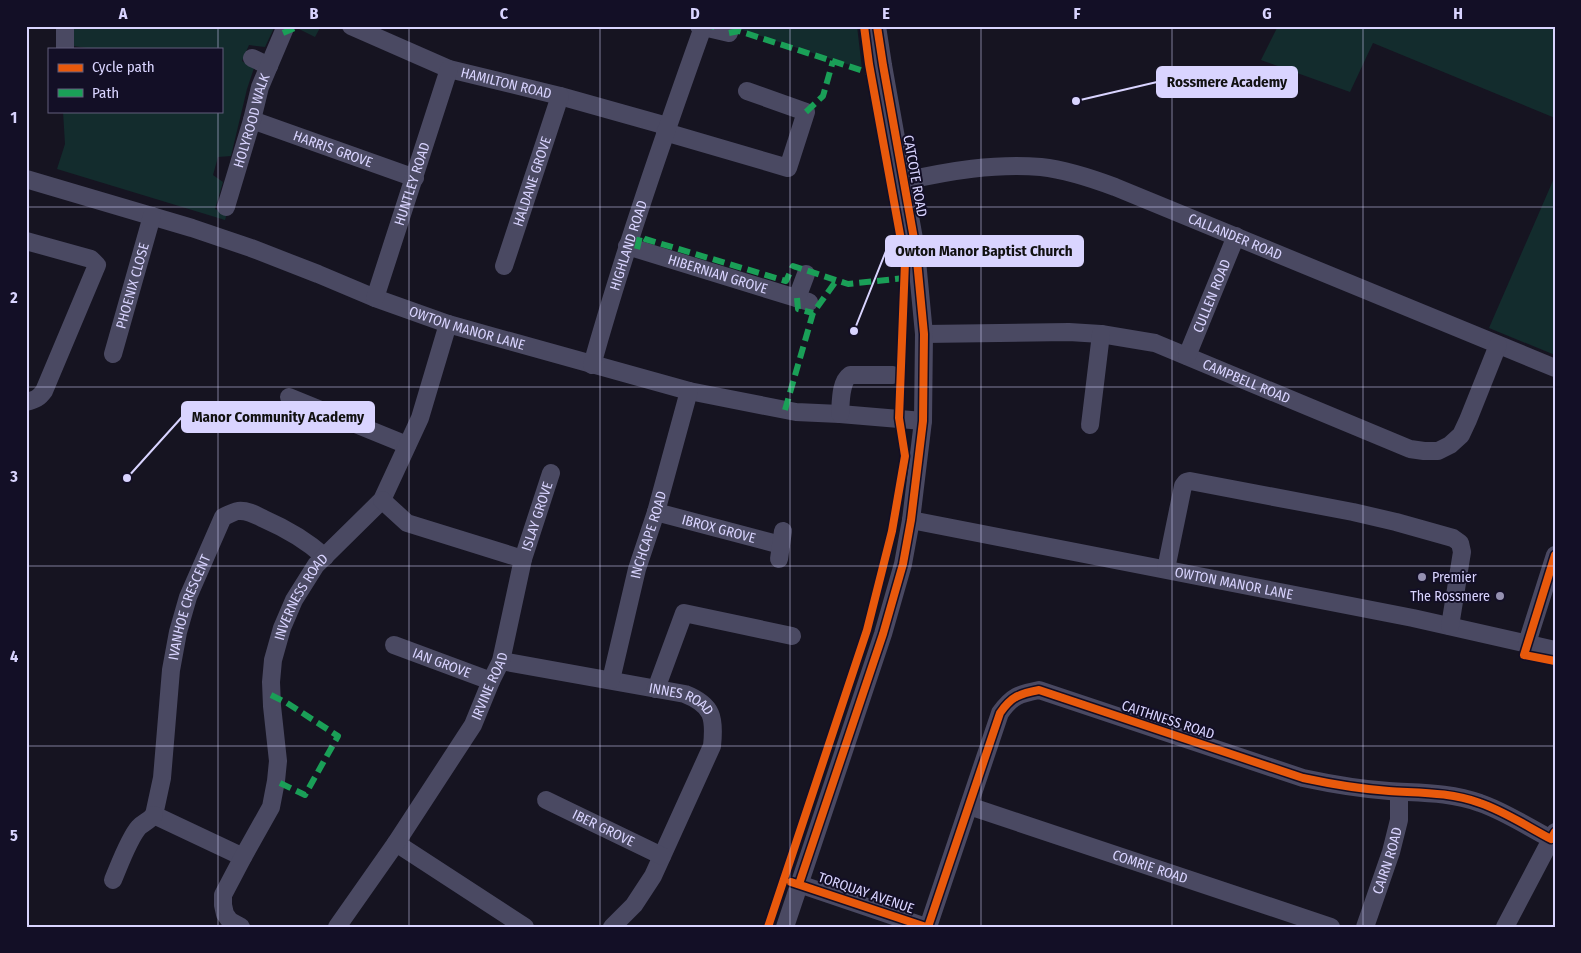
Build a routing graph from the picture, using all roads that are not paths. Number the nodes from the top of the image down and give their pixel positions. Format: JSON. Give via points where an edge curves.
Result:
{"nodes":[{"id":1,"x":65,"y":26,"type":"edge"},
{"id":2,"x":351,"y":26,"type":"edge"},
{"id":3,"x":877,"y":26,"type":"edge"},
{"id":4,"x":701,"y":27,"type":"edge"},
{"id":5,"x":285,"y":28,"type":"dead end"},
{"id":6,"x":729,"y":33,"type":"dead end"},
{"id":7,"x":66,"y":48,"type":"edge"},
{"id":8,"x":252,"y":58,"type":"dead end"},
{"id":9,"x":269,"y":66,"type":"junction"},
{"id":10,"x":450,"y":69,"type":"junction"},
{"id":11,"x":747,"y":92,"type":"dead end"},
{"id":12,"x":560,"y":96,"type":"junction"},
{"id":13,"x":252,"y":120,"type":"junction"},
{"id":14,"x":666,"y":129,"type":"junction"},
{"id":15,"x":415,"y":178,"type":"junction"},
{"id":16,"x":26,"y":179,"type":"edge"},
{"id":17,"x":904,"y":181,"type":"junction"},
{"id":18,"x":226,"y":207,"type":"dead end"},
{"id":19,"x":152,"y":216,"type":"junction"},
{"id":20,"x":1236,"y":236,"type":"junction"},
{"id":21,"x":26,"y":241,"type":"edge"},
{"id":22,"x":627,"y":246,"type":"junction"},
{"id":23,"x":504,"y":266,"type":"dead end"},
{"id":24,"x":806,"y":274,"type":"dead end"},
{"id":25,"x":375,"y":298,"type":"junction"},
{"id":26,"x":448,"y":324,"type":"junction"},
{"id":27,"x":924,"y":334,"type":"junction"},
{"id":28,"x":1101,"y":334,"type":"junction"},
{"id":29,"x":1498,"y":345,"type":"junction"},
{"id":30,"x":113,"y":354,"type":"dead end"},
{"id":31,"x":1187,"y":356,"type":"junction"},
{"id":32,"x":592,"y":365,"type":"junction"},
{"id":33,"x":1555,"y":368,"type":"edge"},
{"id":34,"x":893,"y":375,"type":"dead end"},
{"id":35,"x":689,"y":391,"type":"junction"},
{"id":36,"x":289,"y":397,"type":"dead end"},
{"id":37,"x":26,"y":402,"type":"edge"},
{"id":38,"x":840,"y":414,"type":"junction"},
{"id":39,"x":923,"y":420,"type":"junction"},
{"id":40,"x":1092,"y":426,"type":"dead end"},
{"id":41,"x":407,"y":446,"type":"junction"},
{"id":42,"x":551,"y":472,"type":"dead end"},
{"id":43,"x":382,"y":500,"type":"junction"},
{"id":44,"x":656,"y":512,"type":"junction"},
{"id":45,"x":912,"y":520,"type":"junction"},
{"id":46,"x":781,"y":545,"type":"dead end"},
{"id":47,"x":1555,"y":555,"type":"edge"},
{"id":48,"x":325,"y":557,"type":"junction"},
{"id":49,"x":523,"y":559,"type":"junction"},
{"id":50,"x":1166,"y":569,"type":"junction"},
{"id":51,"x":1450,"y":626,"type":"junction"},
{"id":52,"x":792,"y":636,"type":"dead end"},
{"id":53,"x":1527,"y":643,"type":"junction"},
{"id":54,"x":395,"y":644,"type":"dead end"},
{"id":55,"x":1555,"y":650,"type":"edge"},
{"id":56,"x":501,"y":661,"type":"junction"},
{"id":57,"x":612,"y":680,"type":"junction"},
{"id":58,"x":491,"y":681,"type":"junction"},
{"id":59,"x":656,"y":689,"type":"junction"},
{"id":60,"x":1399,"y":792,"type":"junction"},
{"id":61,"x":546,"y":800,"type":"dead end"},
{"id":62,"x":969,"y":806,"type":"junction"},
{"id":63,"x":154,"y":815,"type":"junction"},
{"id":64,"x":1553,"y":836,"type":"edge"},
{"id":65,"x":396,"y":843,"type":"junction"},
{"id":66,"x":662,"y":856,"type":"junction"},
{"id":67,"x":243,"y":857,"type":"junction"},
{"id":68,"x":113,"y":880,"type":"dead end"},
{"id":69,"x":799,"y":884,"type":"junction"},
{"id":70,"x":241,"y":927,"type":"edge"},
{"id":71,"x":337,"y":927,"type":"edge"},
{"id":72,"x":525,"y":927,"type":"edge"},
{"id":73,"x":612,"y":927,"type":"edge"},
{"id":74,"x":785,"y":927,"type":"edge"},
{"id":75,"x":927,"y":927,"type":"edge"},
{"id":76,"x":1331,"y":927,"type":"edge"},
{"id":77,"x":1365,"y":927,"type":"edge"},
{"id":78,"x":1505,"y":927,"type":"edge"}],
"edges":[{"from":1,"to":7,"type":"street"},
{"from":2,"to":10,"type":"street","name":"HAMILTON ROAD"},
{"from":3,"to":17,"type":"street","name":"CATCOTE ROAD"},
{"from":4,"to":6,"type":"street"},
{"from":4,"to":14,"type":"street","name":"HIGHLAND ROAD"},
{"from":5,"to":9,"type":"street","name":"HOLYROOD WALK"},
{"from":8,"to":9,"type":"street","name":"HOLYROOD WALK"},
{"from":9,"to":13,"type":"street","name":"HOLYROOD WALK","via":[[255,101]]},
{"from":10,"to":12,"type":"street","name":"HAMILTON ROAD"},
{"from":10,"to":15,"type":"street","name":"HUNTLEY ROAD"},
{"from":11,"to":14,"type":"street","via":[[806,112],[788,168]]},
{"from":12,"to":14,"type":"street","name":"HAMILTON ROAD"},
{"from":12,"to":23,"type":"street","name":"HALDANE GROVE"},
{"from":13,"to":15,"type":"street","name":"HARRIS GROVE"},
{"from":13,"to":18,"type":"street","name":"HOLYROOD WALK","via":[[227,173]]},
{"from":14,"to":22,"type":"street","name":"HIGHLAND ROAD"},
{"from":15,"to":25,"type":"street","name":"HUNTLEY ROAD"},
{"from":16,"to":19,"type":"street","name":"OWTON MANOR LANE"},
{"from":17,"to":20,"type":"street","name":"CALLANDER ROAD","via":[[982,168],[1042,167],[1080,174]]},
{"from":17,"to":27,"type":"street","name":"CATCOTE ROAD","via":[[916,250]]},
{"from":19,"to":25,"type":"street","name":"OWTON MANOR LANE","via":[[251,248]]},
{"from":19,"to":30,"type":"street","name":"PHOENIX CLOSE","via":[[114,318]]},
{"from":20,"to":29,"type":"street","name":"CALLANDER ROAD"},
{"from":20,"to":31,"type":"street","name":"CULLEN ROAD"},
{"from":21,"to":37,"type":"street","via":[[90,259],[97,265],[44,391],[40,397]]},
{"from":22,"to":24,"type":"street","name":"HIBERNIAN GROVE","via":[[803,300]]},
{"from":22,"to":32,"type":"street","name":"HIGHLAND ROAD"},
{"from":25,"to":26,"type":"street","name":"OWTON MANOR LANE"},
{"from":26,"to":32,"type":"street","name":"OWTON MANOR LANE"},
{"from":26,"to":41,"type":"street","name":"INVERNESS ROAD","via":[[420,418]]},
{"from":27,"to":28,"type":"street","name":"CAMPBELL ROAD"},
{"from":27,"to":39,"type":"street","name":"CATCOTE ROAD"},
{"from":28,"to":31,"type":"street","name":"CAMPBELL ROAD","via":[[1155,344]]},
{"from":28,"to":40,"type":"street"},
{"from":29,"to":31,"type":"street","name":"CAMPBELL ROAD","via":[[1461,435],[1438,451],[1424,452],[1410,450]]},
{"from":29,"to":33,"type":"street","name":"CALLANDER ROAD"},
{"from":32,"to":35,"type":"street","name":"OWTON MANOR LANE"},
{"from":34,"to":38,"type":"street","via":[[847,376]]},
{"from":35,"to":38,"type":"street","name":"OWTON MANOR LANE","via":[[796,412]]},
{"from":35,"to":44,"type":"street","name":"INCHCAPE ROAD"},
{"from":36,"to":41,"type":"street"},
{"from":38,"to":39,"type":"street","name":"OWTON MANOR LANE"},
{"from":39,"to":45,"type":"street","name":"CATCOTE ROAD"},
{"from":41,"to":43,"type":"street","name":"INVERNESS ROAD"},
{"from":42,"to":49,"type":"street","name":"ISLAY GROVE"},
{"from":43,"to":48,"type":"street","name":"INVERNESS ROAD"},
{"from":43,"to":49,"type":"street","via":[[407,523]]},
{"from":44,"to":46,"type":"street","name":"IBROX GROVE"},
{"from":44,"to":57,"type":"street","name":"INCHCAPE ROAD","via":[[637,568]]},
{"from":45,"to":50,"type":"street","name":"OWTON MANOR LANE"},
{"from":45,"to":69,"type":"street","name":"CATCOTE ROAD","via":[[883,634]]},
{"from":47,"to":53,"type":"street"},
{"from":48,"to":63,"type":"street","name":"IVANHOE CRESCENT","via":[[299,536],[249,512],[238,511],[223,517],[188,597],[178,632],[171,670],[162,778]]},
{"from":48,"to":67,"type":"street","name":"INVERNESS ROAD","via":[[316,565],[294,600],[277,644],[271,682],[278,761],[276,781],[271,807]]},
{"from":49,"to":56,"type":"street","name":"IRVINE ROAD"},
{"from":50,"to":51,"type":"street","name":"OWTON MANOR LANE"},
{"from":50,"to":51,"type":"street","via":[[1186,482],[1353,512],[1453,538],[1460,543],[1462,552]]},
{"from":51,"to":53,"type":"street","name":"OWTON MANOR LANE"},
{"from":52,"to":59,"type":"street","via":[[684,613]]},
{"from":53,"to":55,"type":"street","name":"OWTON MANOR LANE"},
{"from":54,"to":58,"type":"street","name":"IAN GROVE"},
{"from":56,"to":57,"type":"street","name":"INNES ROAD"},
{"from":56,"to":58,"type":"street","name":"IRVINE ROAD"},
{"from":57,"to":59,"type":"street","name":"INNES ROAD"},
{"from":58,"to":65,"type":"street","name":"IRVINE ROAD","via":[[473,725]]},
{"from":59,"to":66,"type":"street","name":"INNES ROAD","via":[[697,699],[706,706],[714,729],[712,746]]},
{"from":60,"to":62,"type":"street","name":"CAITHNESS ROAD","via":[[1302,778],[1039,690],[1020,694],[1000,714]]},
{"from":60,"to":64,"type":"street","name":"CAITHNESS ROAD","via":[[1436,793],[1479,802]]},
{"from":60,"to":77,"type":"street","name":"CAIRN ROAD","via":[[1399,820],[1392,852]]},
{"from":61,"to":66,"type":"street","name":"IBER GROVE"},
{"from":62,"to":75,"type":"street","name":"CAITHNESS ROAD"},
{"from":62,"to":76,"type":"street","name":"COMRIE ROAD"},
{"from":63,"to":67,"type":"street"},
{"from":63,"to":68,"type":"street","via":[[140,825],[117,856]]},
{"from":64,"to":78,"type":"street"},
{"from":65,"to":71,"type":"street","name":"IRVINE ROAD"},
{"from":65,"to":72,"type":"street"},
{"from":66,"to":73,"type":"street","name":"INNES ROAD","via":[[634,905]]},
{"from":67,"to":70,"type":"street","name":"INVERNESS ROAD","via":[[223,896],[225,914]]},
{"from":69,"to":74,"type":"street","name":"CATCOTE ROAD"},
{"from":69,"to":75,"type":"street","name":"TORQUAY AVENUE"}]}
